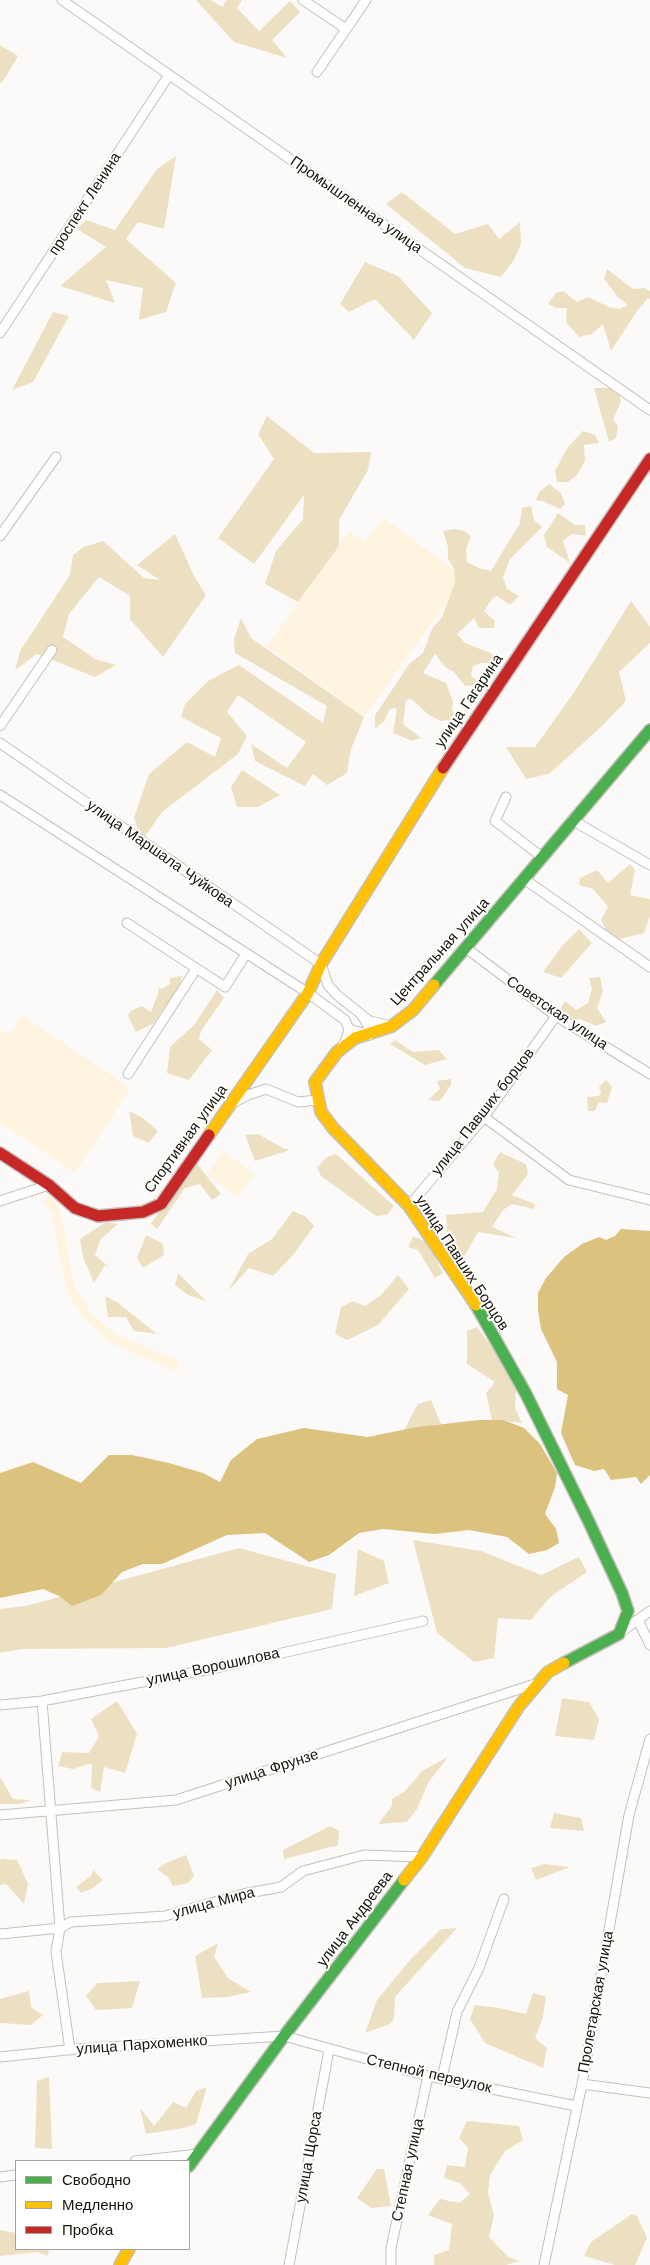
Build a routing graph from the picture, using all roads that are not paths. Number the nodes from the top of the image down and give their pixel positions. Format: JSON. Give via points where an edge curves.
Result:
{"nodes":[{"id":1,"x":62,"y":0,"type":"edge"},
{"id":2,"x":303,"y":0,"type":"edge"},
{"id":3,"x":366,"y":0,"type":"edge"},
{"id":4,"x":346,"y":29,"type":"junction"},
{"id":5,"x":317,"y":72,"type":"dead end"},
{"id":6,"x":169,"y":76,"type":"junction"},
{"id":7,"x":0,"y":333,"type":"edge"},
{"id":8,"x":650,"y":410,"type":"edge"},
{"id":9,"x":56,"y":458,"type":"dead end"},
{"id":10,"x":650,"y":459,"type":"edge"},
{"id":11,"x":0,"y":536,"type":"edge"},
{"id":12,"x":52,"y":650,"type":"dead end"},
{"id":13,"x":0,"y":726,"type":"edge"},
{"id":14,"x":650,"y":730,"type":"edge"},
{"id":15,"x":0,"y":743,"type":"edge"},
{"id":16,"x":0,"y":795,"type":"edge"},
{"id":17,"x":506,"y":797,"type":"dead end"},
{"id":18,"x":572,"y":820,"type":"junction"},
{"id":19,"x":542,"y":857,"type":"junction"},
{"id":20,"x":650,"y":865,"type":"edge"},
{"id":21,"x":524,"y":879,"type":"junction"},
{"id":22,"x":127,"y":922,"type":"dead end"},
{"id":23,"x":466,"y":948,"type":"junction"},
{"id":24,"x":246,"y":954,"type":"junction"},
{"id":25,"x":321,"y":964,"type":"junction"},
{"id":26,"x":650,"y":967,"type":"edge"},
{"id":27,"x":196,"y":969,"type":"junction"},
{"id":28,"x":308,"y":993,"type":"junction"},
{"id":29,"x":362,"y":1015,"type":"junction"},
{"id":30,"x":556,"y":1016,"type":"junction"},
{"id":31,"x":392,"y":1026,"type":"junction"},
{"id":32,"x":349,"y":1029,"type":"junction"},
{"id":33,"x":370,"y":1035,"type":"junction"},
{"id":34,"x":337,"y":1052,"type":"junction"},
{"id":35,"x":128,"y":1074,"type":"dead end"},
{"id":36,"x":650,"y":1074,"type":"edge"},
{"id":37,"x":318,"y":1100,"type":"junction"},
{"id":38,"x":231,"y":1104,"type":"junction"},
{"id":39,"x":484,"y":1117,"type":"junction"},
{"id":40,"x":0,"y":1153,"type":"edge"},
{"id":41,"x":48,"y":1185,"type":"junction"},
{"id":42,"x":650,"y":1200,"type":"edge"},
{"id":43,"x":0,"y":1201,"type":"edge"},
{"id":44,"x":408,"y":1206,"type":"junction"},
{"id":45,"x":650,"y":1611,"type":"edge"},
{"id":46,"x":638,"y":1620,"type":"junction"},
{"id":47,"x":423,"y":1621,"type":"dead end"},
{"id":48,"x":619,"y":1634,"type":"junction"},
{"id":49,"x":650,"y":1645,"type":"edge"},
{"id":50,"x":536,"y":1684,"type":"junction"},
{"id":51,"x":42,"y":1701,"type":"junction"},
{"id":52,"x":0,"y":1705,"type":"edge"},
{"id":53,"x":650,"y":1743,"type":"edge"},
{"id":54,"x":52,"y":1811,"type":"junction"},
{"id":55,"x":0,"y":1815,"type":"edge"},
{"id":56,"x":422,"y":1857,"type":"junction"},
{"id":57,"x":504,"y":1899,"type":"dead end"},
{"id":58,"x":60,"y":1928,"type":"junction"},
{"id":59,"x":0,"y":1934,"type":"edge"},
{"id":60,"x":284,"y":2036,"type":"junction"},
{"id":61,"x":70,"y":2050,"type":"junction"},
{"id":62,"x":329,"y":2050,"type":"junction"},
{"id":63,"x":0,"y":2057,"type":"edge"},
{"id":64,"x":428,"y":2076,"type":"junction"},
{"id":65,"x":442,"y":2078,"type":"junction"},
{"id":66,"x":582,"y":2084,"type":"junction"},
{"id":67,"x":650,"y":2094,"type":"edge"},
{"id":68,"x":576,"y":2106,"type":"junction"},
{"id":69,"x":198,"y":2154,"type":"junction"},
{"id":70,"x":144,"y":2160,"type":"edge"},
{"id":71,"x":190,"y":2165,"type":"edge"},
{"id":72,"x":15,"y":2175,"type":"edge"},
{"id":73,"x":0,"y":2177,"type":"edge"},
{"id":74,"x":128,"y":2250,"type":"edge"},
{"id":75,"x":120,"y":2265,"type":"edge"},
{"id":76,"x":289,"y":2265,"type":"edge"},
{"id":77,"x":390,"y":2265,"type":"edge"},
{"id":78,"x":544,"y":2265,"type":"edge"}],
"edges":[{"from":1,"to":6,"type":"street","name":"Промышленная улица"},
{"from":2,"to":4,"type":"street"},
{"from":3,"to":4,"type":"street"},
{"from":4,"to":5,"type":"street"},
{"from":6,"to":7,"type":"street","name":"проспект Ленина"},
{"from":6,"to":8,"type":"street","name":"Промышленная улица"},
{"from":9,"to":11,"type":"street"},
{"from":10,"to":25,"type":"main road","name":"улица Гагарина","via":[[431,786]]},
{"from":12,"to":13,"type":"street"},
{"from":14,"to":18,"type":"main road","name":"Центральная улица"},
{"from":15,"to":25,"type":"street","name":"улица Маршала Чуйкова"},
{"from":16,"to":24,"type":"street"},
{"from":17,"to":19,"type":"street","via":[[494,821]]},
{"from":18,"to":19,"type":"main road","name":"Центральная улица"},
{"from":18,"to":20,"type":"street"},
{"from":19,"to":21,"type":"main road","name":"Центральная улица"},
{"from":21,"to":23,"type":"main road","name":"Центральная улица"},
{"from":21,"to":26,"type":"street"},
{"from":22,"to":27,"type":"street"},
{"from":23,"to":30,"type":"street","name":"Советская улица"},
{"from":23,"to":31,"type":"main road","name":"Центральная улица","via":[[413,1010]]},
{"from":24,"to":27,"type":"street","via":[[225,987]]},
{"from":24,"to":28,"type":"street"},
{"from":25,"to":28,"type":"main road","name":"улица Гагарина"},
{"from":25,"to":29,"type":"street","via":[[328,985]]},
{"from":27,"to":35,"type":"street"},
{"from":28,"to":32,"type":"street","via":[[345,1020]]},
{"from":28,"to":38,"type":"main road","name":"Спортивная улица"},
{"from":29,"to":31,"type":"street","via":[[370,1022]]},
{"from":29,"to":33,"type":"street"},
{"from":30,"to":36,"type":"street","name":"Советская улица"},
{"from":30,"to":39,"type":"street","name":"улица Павших борцов"},
{"from":31,"to":33,"type":"main road","name":"Центральная улица"},
{"from":32,"to":33,"type":"street"},
{"from":32,"to":34,"type":"street"},
{"from":33,"to":34,"type":"main road","name":"Центральная улица","via":[[354,1038]]},
{"from":34,"to":37,"type":"main road","name":"Центральная улица","via":[[315,1082]]},
{"from":37,"to":38,"type":"street","via":[[298,1102],[266,1089]]},
{"from":37,"to":44,"type":"main road","name":"улица Павших Борцов","via":[[321,1112],[333,1128]]},
{"from":38,"to":41,"type":"main road","name":"Спортивная улица","via":[[161,1204],[144,1212],[98,1216],[75,1208]]},
{"from":39,"to":42,"type":"street","via":[[569,1180]]},
{"from":39,"to":44,"type":"street","name":"улица Павших борцов"},
{"from":40,"to":41,"type":"main road","name":"Спортивная улица"},
{"from":41,"to":43,"type":"street"},
{"from":44,"to":48,"type":"main road","name":"улица Павших Борцов","via":[[476,1306],[526,1394],[576,1495],[628,1611]]},
{"from":45,"to":46,"type":"street"},
{"from":46,"to":48,"type":"street"},
{"from":46,"to":49,"type":"street"},
{"from":47,"to":51,"type":"street","name":"улица Ворошилова","via":[[216,1668]]},
{"from":48,"to":50,"type":"main road","name":"улица Андреева","via":[[548,1672]]},
{"from":50,"to":54,"type":"street","name":"улица Фрунзе","via":[[176,1800]]},
{"from":50,"to":56,"type":"main road","name":"улица Андреева"},
{"from":51,"to":52,"type":"street","name":"улица Ворошилова"},
{"from":51,"to":54,"type":"street"},
{"from":53,"to":66,"type":"street","name":"Пролетарская улица","via":[[629,1815]]},
{"from":54,"to":55,"type":"street","name":"улица Фрунзе"},
{"from":54,"to":58,"type":"street"},
{"from":56,"to":58,"type":"street","name":"улица Мира","via":[[364,1855],[303,1871],[281,1887],[165,1916],[71,1922]]},
{"from":56,"to":60,"type":"main road","name":"улица Андреева"},
{"from":57,"to":65,"type":"street","via":[[479,1968],[457,2012]]},
{"from":58,"to":59,"type":"street","name":"улица Мира"},
{"from":58,"to":61,"type":"street","via":[[56,1952]]},
{"from":60,"to":61,"type":"street","name":"улица Пархоменко"},
{"from":60,"to":62,"type":"street","name":"Степной переулок"},
{"from":60,"to":69,"type":"main road","name":"улица Андреева"},
{"from":61,"to":63,"type":"street","name":"улица Пархоменко"},
{"from":62,"to":64,"type":"street","name":"Степной переулок"},
{"from":62,"to":76,"type":"street","name":"улица Щорса"},
{"from":64,"to":65,"type":"street","name":"Степной переулок"},
{"from":64,"to":77,"type":"street","name":"Степная улица"},
{"from":65,"to":68,"type":"street","name":"Степной переулок"},
{"from":66,"to":67,"type":"street"},
{"from":66,"to":68,"type":"street","name":"Пролетарская улица"},
{"from":68,"to":78,"type":"street","name":"Пролетарская улица"},
{"from":69,"to":70,"type":"street"},
{"from":69,"to":71,"type":"main road","name":"улица Андреева"},
{"from":72,"to":73,"type":"street"},
{"from":74,"to":75,"type":"main road"}]}
